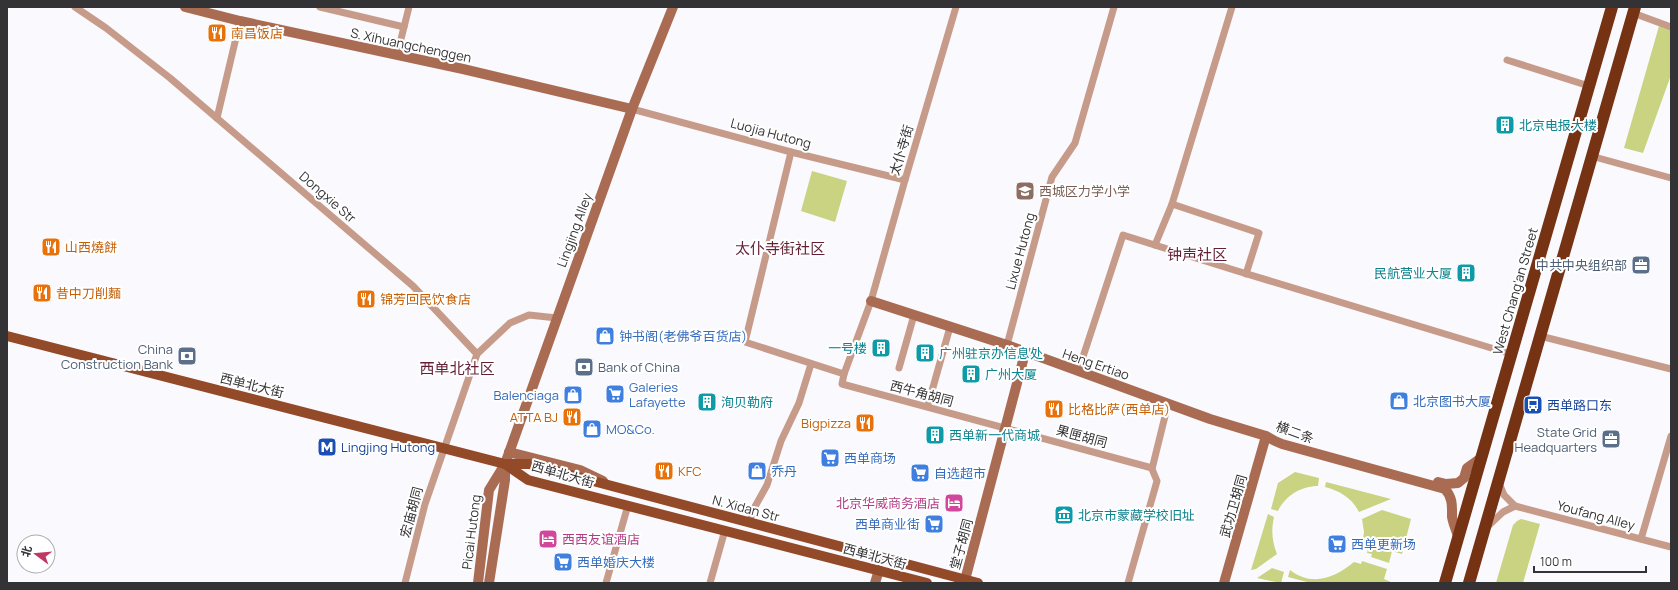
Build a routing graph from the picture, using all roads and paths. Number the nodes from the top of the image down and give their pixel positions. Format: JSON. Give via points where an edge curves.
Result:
{"nodes":[{"id":1,"x":75,"y":7,"type":"edge"},
{"id":2,"x":185,"y":7,"type":"edge"},
{"id":3,"x":320,"y":7,"type":"edge"},
{"id":4,"x":409,"y":7,"type":"edge"},
{"id":5,"x":673,"y":7,"type":"edge"},
{"id":6,"x":956,"y":7,"type":"edge"},
{"id":7,"x":1114,"y":7,"type":"edge"},
{"id":8,"x":1232,"y":7,"type":"edge"},
{"id":9,"x":1612,"y":7,"type":"edge"},
{"id":10,"x":351,"y":10,"type":"edge"},
{"id":11,"x":1634,"y":10,"type":"edge"},
{"id":12,"x":240,"y":21,"type":"junction"},
{"id":13,"x":404,"y":26,"type":"junction"},
{"id":14,"x":1671,"y":27,"type":"edge"},
{"id":15,"x":397,"y":55,"type":"junction"},
{"id":16,"x":1507,"y":60,"type":"dead end"},
{"id":17,"x":1589,"y":86,"type":"junction"},
{"id":18,"x":632,"y":109,"type":"junction"},
{"id":19,"x":217,"y":118,"type":"junction"},
{"id":20,"x":791,"y":152,"type":"junction"},
{"id":21,"x":1591,"y":156,"type":"junction"},
{"id":22,"x":1671,"y":178,"type":"edge"},
{"id":23,"x":905,"y":180,"type":"junction"},
{"id":24,"x":1172,"y":204,"type":"junction"},
{"id":25,"x":1155,"y":245,"type":"junction"},
{"id":26,"x":1246,"y":274,"type":"junction"},
{"id":27,"x":872,"y":301,"type":"junction"},
{"id":28,"x":914,"y":316,"type":"junction"},
{"id":29,"x":557,"y":318,"type":"junction"},
{"id":30,"x":950,"y":327,"type":"junction"},
{"id":31,"x":7,"y":336,"type":"edge"},
{"id":32,"x":1540,"y":336,"type":"junction"},
{"id":33,"x":1007,"y":346,"type":"junction"},
{"id":34,"x":1025,"y":353,"type":"junction"},
{"id":35,"x":477,"y":354,"type":"junction"},
{"id":36,"x":1511,"y":354,"type":"junction"},
{"id":37,"x":811,"y":364,"type":"junction"},
{"id":38,"x":899,"y":368,"type":"dead end"},
{"id":39,"x":1671,"y":369,"type":"edge"},
{"id":40,"x":1078,"y":372,"type":"junction"},
{"id":41,"x":844,"y":374,"type":"junction"},
{"id":42,"x":1168,"y":404,"type":"junction"},
{"id":43,"x":928,"y":405,"type":"dead end"},
{"id":44,"x":1006,"y":428,"type":"junction"},
{"id":45,"x":1266,"y":436,"type":"junction"},
{"id":46,"x":1671,"y":436,"type":"edge"},
{"id":47,"x":443,"y":448,"type":"junction"},
{"id":48,"x":510,"y":452,"type":"junction"},
{"id":49,"x":1481,"y":458,"type":"junction"},
{"id":50,"x":506,"y":464,"type":"junction"},
{"id":51,"x":1152,"y":468,"type":"junction"},
{"id":52,"x":1498,"y":481,"type":"junction"},
{"id":53,"x":620,"y":488,"type":"junction"},
{"id":54,"x":628,"y":505,"type":"junction"},
{"id":55,"x":1515,"y":506,"type":"junction"},
{"id":56,"x":750,"y":522,"type":"junction"},
{"id":57,"x":725,"y":530,"type":"junction"},
{"id":58,"x":1485,"y":530,"type":"junction"},
{"id":59,"x":1458,"y":536,"type":"junction"},
{"id":60,"x":1641,"y":539,"type":"junction"},
{"id":61,"x":1671,"y":548,"type":"edge"},
{"id":62,"x":879,"y":570,"type":"junction"},
{"id":63,"x":965,"y":580,"type":"junction"},
{"id":64,"x":405,"y":583,"type":"edge"},
{"id":65,"x":478,"y":583,"type":"edge"},
{"id":66,"x":489,"y":583,"type":"edge"},
{"id":67,"x":606,"y":583,"type":"edge"},
{"id":68,"x":710,"y":583,"type":"edge"},
{"id":69,"x":875,"y":583,"type":"edge"},
{"id":70,"x":927,"y":583,"type":"edge"},
{"id":71,"x":978,"y":583,"type":"edge"},
{"id":72,"x":1128,"y":583,"type":"edge"},
{"id":73,"x":1224,"y":583,"type":"edge"},
{"id":74,"x":1445,"y":583,"type":"edge"},
{"id":75,"x":1469,"y":583,"type":"edge"}],
"edges":[{"from":1,"to":19,"type":"street","name":"Dongxie Str","via":[[170,78]]},
{"from":2,"to":12,"type":"main road","name":"S. Xihuangchenggen"},
{"from":3,"to":10,"type":"street"},
{"from":4,"to":13,"type":"street"},
{"from":5,"to":18,"type":"main road","name":"Lingjing Alley"},
{"from":6,"to":23,"type":"street","name":"太仆寺街"},
{"from":7,"to":33,"type":"street","name":"Lixue Hutong","via":[[1075,144],[1052,177]]},
{"from":8,"to":24,"type":"street"},
{"from":9,"to":17,"type":"highway","name":"West Chang'an Street"},
{"from":10,"to":13,"type":"street"},
{"from":11,"to":14,"type":"street"},
{"from":11,"to":21,"type":"highway"},
{"from":12,"to":15,"type":"main road","name":"S. Xihuangchenggen"},
{"from":12,"to":19,"type":"street"},
{"from":13,"to":15,"type":"street"},
{"from":15,"to":18,"type":"main road","name":"S. Xihuangchenggen"},
{"from":16,"to":17,"type":"street"},
{"from":17,"to":36,"type":"highway","name":"West Chang'an Street"},
{"from":18,"to":20,"type":"street","name":"Luojia Hutong"},
{"from":18,"to":29,"type":"main road","name":"Lingjing Alley"},
{"from":19,"to":35,"type":"street","name":"Dongxie Str","via":[[413,286]]},
{"from":20,"to":23,"type":"street","name":"Luojia Hutong"},
{"from":20,"to":37,"type":"street","via":[[745,342]]},
{"from":21,"to":22,"type":"street"},
{"from":21,"to":32,"type":"highway"},
{"from":23,"to":27,"type":"street","name":"太仆寺街"},
{"from":24,"to":25,"type":"street"},
{"from":24,"to":26,"type":"street","via":[[1259,233]]},
{"from":25,"to":26,"type":"street"},
{"from":25,"to":40,"type":"street","via":[[1123,235]]},
{"from":26,"to":36,"type":"street"},
{"from":27,"to":28,"type":"main road","name":"Heng Ertiao"},
{"from":27,"to":41,"type":"street","name":"太仆寺街"},
{"from":28,"to":30,"type":"main road","name":"Heng Ertiao"},
{"from":28,"to":38,"type":"street"},
{"from":29,"to":35,"type":"street","via":[[529,315],[510,323]]},
{"from":29,"to":48,"type":"main road","name":"Lingjing Alley"},
{"from":30,"to":33,"type":"main road","name":"Heng Ertiao"},
{"from":30,"to":43,"type":"street"},
{"from":31,"to":47,"type":"main road","name":"西单北大街"},
{"from":32,"to":39,"type":"street"},
{"from":32,"to":52,"type":"highway"},
{"from":33,"to":34,"type":"main road","name":"Heng Ertiao"},
{"from":34,"to":40,"type":"main road","name":"Heng Ertiao"},
{"from":34,"to":44,"type":"main road","name":"堂子胡同"},
{"from":35,"to":47,"type":"street"},
{"from":36,"to":49,"type":"highway","name":"West Chang'an Street"},
{"from":37,"to":41,"type":"street"},
{"from":37,"to":56,"type":"street","via":[[799,403],[781,440],[767,485],[752,512]]},
{"from":40,"to":42,"type":"main road","name":"Heng Ertiao"},
{"from":41,"to":44,"type":"street","name":"西牛角胡同","via":[[842,384]]},
{"from":42,"to":45,"type":"main road","name":"Heng Ertiao"},
{"from":42,"to":51,"type":"street"},
{"from":44,"to":51,"type":"street","name":"果匣胡同"},
{"from":44,"to":63,"type":"main road","name":"堂子胡同"},
{"from":45,"to":49,"type":"main road","name":"横二条","via":[[1277,435],[1446,484],[1458,483],[1464,478],[1467,468]]},
{"from":45,"to":59,"type":"main road","name":"横二条","via":[[1282,444],[1445,489],[1453,507],[1452,518]]},
{"from":45,"to":73,"type":"main road","name":"武功卫胡同"},
{"from":46,"to":60,"type":"street"},
{"from":47,"to":50,"type":"main road","name":"西单北大街"},
{"from":47,"to":64,"type":"street","name":"宏庙胡同","via":[[425,504]]},
{"from":48,"to":50,"type":"main road","name":"Lingjing Alley"},
{"from":48,"to":53,"type":"main road","via":[[580,470]]},
{"from":49,"to":59,"type":"highway","name":"West Chang'an Street"},
{"from":50,"to":53,"type":"main road","name":"N. Xidan Str","via":[[529,464]]},
{"from":50,"to":54,"type":"main road","name":"西单北大街","via":[[528,480]]},
{"from":50,"to":65,"type":"main road","name":"Picai Hutong","via":[[489,490]]},
{"from":50,"to":66,"type":"main road"},
{"from":51,"to":72,"type":"street","via":[[1157,481]]},
{"from":52,"to":55,"type":"street","via":[[1504,495]]},
{"from":52,"to":58,"type":"highway"},
{"from":53,"to":56,"type":"main road","name":"N. Xidan Str"},
{"from":54,"to":57,"type":"main road","name":"西单北大街"},
{"from":54,"to":67,"type":"street"},
{"from":55,"to":58,"type":"street","via":[[1503,512]]},
{"from":55,"to":60,"type":"street","name":"Youfang Alley"},
{"from":56,"to":63,"type":"main road","name":"N. Xidan Str"},
{"from":57,"to":62,"type":"main road","name":"西单北大街"},
{"from":57,"to":68,"type":"street"},
{"from":58,"to":75,"type":"highway"},
{"from":59,"to":74,"type":"highway","name":"West Chang'an Street"},
{"from":60,"to":61,"type":"street","name":"Youfang Alley"},
{"from":62,"to":69,"type":"main road"},
{"from":62,"to":70,"type":"main road","name":"西单北大街"},
{"from":63,"to":71,"type":"main road","name":"N. Xidan Str"}]}
